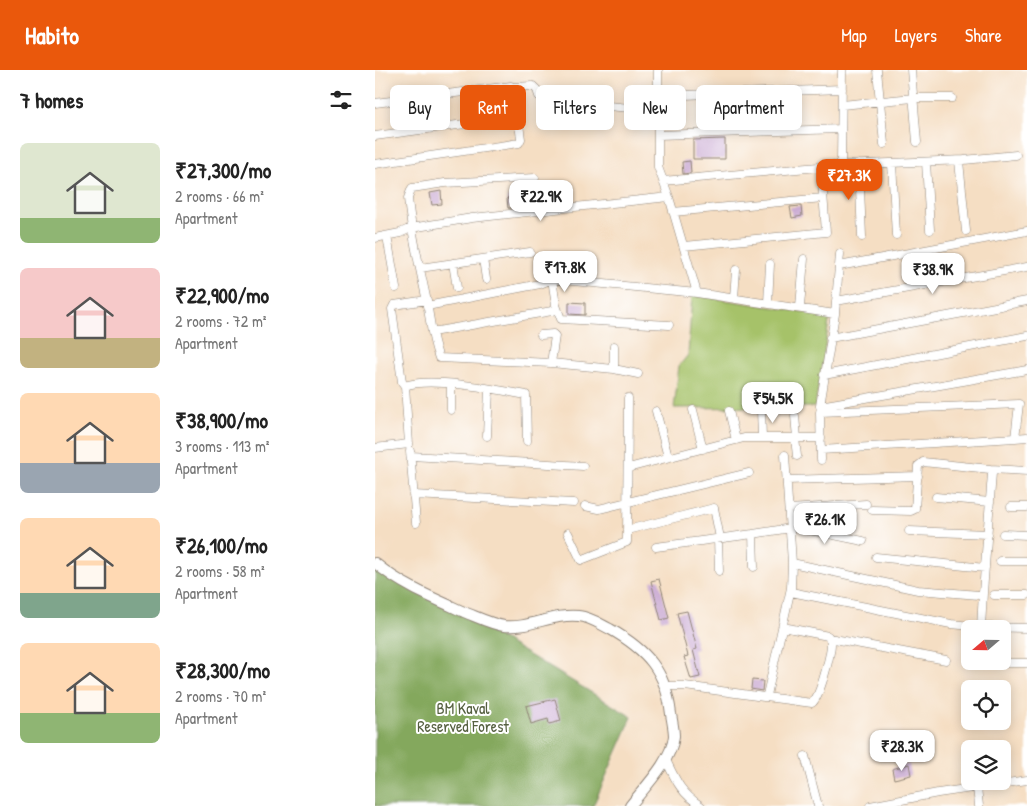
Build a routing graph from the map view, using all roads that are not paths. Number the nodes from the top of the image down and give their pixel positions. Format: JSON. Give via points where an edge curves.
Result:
{"nodes":[{"id":1,"x":658,"y":70,"type":"edge"},
{"id":2,"x":842,"y":70,"type":"edge"},
{"id":3,"x":877,"y":70,"type":"edge"},
{"id":4,"x":911,"y":70,"type":"edge"},
{"id":5,"x":658,"y":85,"type":"edge"},
{"id":6,"x":526,"y":86,"type":"edge"},
{"id":7,"x":842,"y":89,"type":"junction"},
{"id":8,"x":460,"y":92,"type":"edge"},
{"id":9,"x":686,"y":95,"type":"edge"},
{"id":10,"x":913,"y":98,"type":"junction"},
{"id":11,"x":952,"y":98,"type":"dead end"},
{"id":12,"x":880,"y":101,"type":"junction"},
{"id":13,"x":375,"y":103,"type":"edge"},
{"id":14,"x":842,"y":105,"type":"junction"},
{"id":15,"x":624,"y":107,"type":"edge"},
{"id":16,"x":460,"y":125,"type":"edge"},
{"id":17,"x":841,"y":129,"type":"junction"},
{"id":18,"x":519,"y":130,"type":"edge"},
{"id":19,"x":658,"y":130,"type":"edge"},
{"id":20,"x":658,"y":134,"type":"junction"},
{"id":21,"x":375,"y":136,"type":"edge"},
{"id":22,"x":917,"y":142,"type":"dead end"},
{"id":23,"x":884,"y":144,"type":"dead end"},
{"id":24,"x":1016,"y":155,"type":"dead end"},
{"id":25,"x":959,"y":161,"type":"junction"},
{"id":26,"x":925,"y":162,"type":"junction"},
{"id":27,"x":892,"y":163,"type":"junction"},
{"id":28,"x":375,"y":164,"type":"edge"},
{"id":29,"x":859,"y":164,"type":"junction"},
{"id":30,"x":841,"y":165,"type":"junction"},
{"id":31,"x":821,"y":167,"type":"junction"},
{"id":32,"x":535,"y":178,"type":"dead end"},
{"id":33,"x":663,"y":181,"type":"junction"},
{"id":34,"x":669,"y":197,"type":"junction"},
{"id":35,"x":823,"y":198,"type":"junction"},
{"id":36,"x":673,"y":212,"type":"junction"},
{"id":37,"x":411,"y":228,"type":"junction"},
{"id":38,"x":930,"y":230,"type":"dead end"},
{"id":39,"x":966,"y":231,"type":"dead end"},
{"id":40,"x":1027,"y":231,"type":"edge"},
{"id":41,"x":896,"y":235,"type":"dead end"},
{"id":42,"x":387,"y":236,"type":"junction"},
{"id":43,"x":862,"y":237,"type":"dead end"},
{"id":44,"x":375,"y":238,"type":"edge"},
{"id":45,"x":684,"y":246,"type":"junction"},
{"id":46,"x":530,"y":252,"type":"dead end"},
{"id":47,"x":840,"y":254,"type":"dead end"},
{"id":48,"x":483,"y":259,"type":"junction"},
{"id":49,"x":804,"y":259,"type":"dead end"},
{"id":50,"x":453,"y":264,"type":"junction"},
{"id":51,"x":770,"y":264,"type":"dead end"},
{"id":52,"x":839,"y":266,"type":"junction"},
{"id":53,"x":1027,"y":267,"type":"edge"},
{"id":54,"x":420,"y":268,"type":"junction"},
{"id":55,"x":736,"y":270,"type":"dead end"},
{"id":56,"x":486,"y":279,"type":"dead end"},
{"id":57,"x":552,"y":279,"type":"junction"},
{"id":58,"x":396,"y":288,"type":"dead end"},
{"id":59,"x":457,"y":288,"type":"dead end"},
{"id":60,"x":697,"y":293,"type":"junction"},
{"id":61,"x":734,"y":298,"type":"junction"},
{"id":62,"x":836,"y":301,"type":"junction"},
{"id":63,"x":1027,"y":301,"type":"edge"},
{"id":64,"x":427,"y":303,"type":"junction"},
{"id":65,"x":767,"y":303,"type":"junction"},
{"id":66,"x":800,"y":307,"type":"junction"},
{"id":67,"x":552,"y":311,"type":"dead end"},
{"id":68,"x":835,"y":314,"type":"junction"},
{"id":69,"x":669,"y":325,"type":"dead end"},
{"id":70,"x":432,"y":332,"type":"junction"},
{"id":71,"x":541,"y":335,"type":"dead end"},
{"id":72,"x":1027,"y":336,"type":"edge"},
{"id":73,"x":831,"y":338,"type":"junction"},
{"id":74,"x":615,"y":346,"type":"dead end"},
{"id":75,"x":551,"y":363,"type":"junction"},
{"id":76,"x":614,"y":369,"type":"junction"},
{"id":77,"x":1027,"y":370,"type":"edge"},
{"id":78,"x":638,"y":374,"type":"dead end"},
{"id":79,"x":824,"y":375,"type":"junction"},
{"id":80,"x":451,"y":385,"type":"junction"},
{"id":81,"x":405,"y":386,"type":"junction"},
{"id":82,"x":489,"y":389,"type":"junction"},
{"id":83,"x":629,"y":398,"type":"dead end"},
{"id":84,"x":761,"y":409,"type":"dead end"},
{"id":85,"x":451,"y":410,"type":"dead end"},
{"id":86,"x":693,"y":410,"type":"dead end"},
{"id":87,"x":729,"y":410,"type":"dead end"},
{"id":88,"x":656,"y":411,"type":"dead end"},
{"id":89,"x":795,"y":416,"type":"dead end"},
{"id":90,"x":487,"y":436,"type":"dead end"},
{"id":91,"x":1027,"y":437,"type":"edge"},
{"id":92,"x":762,"y":438,"type":"junction"},
{"id":93,"x":796,"y":438,"type":"junction"},
{"id":94,"x":821,"y":438,"type":"junction"},
{"id":95,"x":1015,"y":438,"type":"junction"},
{"id":96,"x":736,"y":440,"type":"junction"},
{"id":97,"x":527,"y":441,"type":"dead end"},
{"id":98,"x":409,"y":444,"type":"junction"},
{"id":99,"x":375,"y":448,"type":"edge"},
{"id":100,"x":703,"y":448,"type":"junction"},
{"id":101,"x":821,"y":450,"type":"junction"},
{"id":102,"x":411,"y":456,"type":"junction"},
{"id":103,"x":785,"y":456,"type":"dead end"},
{"id":104,"x":797,"y":456,"type":"dead end"},
{"id":105,"x":668,"y":458,"type":"junction"},
{"id":106,"x":821,"y":460,"type":"dead end"},
{"id":107,"x":583,"y":466,"type":"dead end"},
{"id":108,"x":628,"y":468,"type":"junction"},
{"id":109,"x":990,"y":469,"type":"junction"},
{"id":110,"x":1027,"y":471,"type":"edge"},
{"id":111,"x":749,"y":473,"type":"dead end"},
{"id":112,"x":918,"y":476,"type":"junction"},
{"id":113,"x":787,"y":480,"type":"junction"},
{"id":114,"x":413,"y":495,"type":"junction"},
{"id":115,"x":936,"y":497,"type":"dead end"},
{"id":116,"x":574,"y":502,"type":"dead end"},
{"id":117,"x":627,"y":502,"type":"junction"},
{"id":118,"x":990,"y":502,"type":"junction"},
{"id":119,"x":866,"y":504,"type":"dead end"},
{"id":120,"x":585,"y":506,"type":"dead end"},
{"id":121,"x":1011,"y":507,"type":"dead end"},
{"id":122,"x":1027,"y":507,"type":"edge"},
{"id":123,"x":789,"y":509,"type":"junction"},
{"id":124,"x":872,"y":510,"type":"dead end"},
{"id":125,"x":415,"y":523,"type":"dead end"},
{"id":126,"x":791,"y":527,"type":"junction"},
{"id":127,"x":627,"y":530,"type":"junction"},
{"id":128,"x":909,"y":531,"type":"dead end"},
{"id":129,"x":568,"y":533,"type":"dead end"},
{"id":130,"x":753,"y":534,"type":"junction"},
{"id":131,"x":988,"y":534,"type":"junction"},
{"id":132,"x":1003,"y":534,"type":"dead end"},
{"id":133,"x":1027,"y":535,"type":"edge"},
{"id":134,"x":719,"y":538,"type":"junction"},
{"id":135,"x":863,"y":541,"type":"dead end"},
{"id":136,"x":656,"y":547,"type":"dead end"},
{"id":137,"x":875,"y":557,"type":"dead end"},
{"id":138,"x":1000,"y":561,"type":"dead end"},
{"id":139,"x":1027,"y":561,"type":"edge"},
{"id":140,"x":375,"y":563,"type":"edge"},
{"id":141,"x":792,"y":563,"type":"junction"},
{"id":142,"x":755,"y":567,"type":"dead end"},
{"id":143,"x":985,"y":568,"type":"junction"},
{"id":144,"x":719,"y":571,"type":"dead end"},
{"id":145,"x":791,"y":592,"type":"junction"},
{"id":146,"x":983,"y":593,"type":"junction"},
{"id":147,"x":995,"y":595,"type":"dead end"},
{"id":148,"x":1027,"y":595,"type":"edge"},
{"id":149,"x":981,"y":620,"type":"edge"},
{"id":150,"x":961,"y":625,"type":"edge"},
{"id":151,"x":783,"y":626,"type":"junction"},
{"id":152,"x":1011,"y":628,"type":"edge"},
{"id":153,"x":1027,"y":628,"type":"edge"},
{"id":154,"x":829,"y":638,"type":"junction"},
{"id":155,"x":946,"y":660,"type":"dead end"},
{"id":156,"x":1011,"y":663,"type":"edge"},
{"id":157,"x":1027,"y":663,"type":"edge"},
{"id":158,"x":665,"y":686,"type":"junction"},
{"id":159,"x":767,"y":697,"type":"junction"},
{"id":160,"x":805,"y":756,"type":"dead end"},
{"id":161,"x":666,"y":760,"type":"junction"},
{"id":162,"x":1027,"y":780,"type":"edge"},
{"id":163,"x":1011,"y":782,"type":"edge"},
{"id":164,"x":961,"y":790,"type":"edge"},
{"id":165,"x":977,"y":790,"type":"edge"},
{"id":166,"x":630,"y":806,"type":"edge"},
{"id":167,"x":701,"y":806,"type":"edge"},
{"id":168,"x":818,"y":806,"type":"edge"},
{"id":169,"x":870,"y":806,"type":"edge"},
{"id":170,"x":979,"y":806,"type":"edge"}],
"edges":[{"from":1,"to":5,"type":"street"},
{"from":2,"to":7,"type":"street"},
{"from":3,"to":12,"type":"street"},
{"from":4,"to":10,"type":"street"},
{"from":6,"to":15,"type":"street","via":[[533,86],[545,100]]},
{"from":7,"to":9,"type":"street"},
{"from":7,"to":14,"type":"street"},
{"from":8,"to":13,"type":"street"},
{"from":10,"to":11,"type":"street"},
{"from":10,"to":12,"type":"street"},
{"from":10,"to":22,"type":"street"},
{"from":12,"to":14,"type":"street"},
{"from":12,"to":23,"type":"street"},
{"from":14,"to":17,"type":"street"},
{"from":16,"to":21,"type":"street"},
{"from":17,"to":20,"type":"street"},
{"from":17,"to":30,"type":"street"},
{"from":18,"to":28,"type":"street","via":[[519,143]]},
{"from":19,"to":20,"type":"street"},
{"from":20,"to":33,"type":"street","via":[[658,167]]},
{"from":24,"to":25,"type":"street"},
{"from":25,"to":26,"type":"street"},
{"from":25,"to":39,"type":"street"},
{"from":26,"to":27,"type":"street"},
{"from":26,"to":38,"type":"street"},
{"from":27,"to":29,"type":"street"},
{"from":27,"to":41,"type":"street"},
{"from":29,"to":30,"type":"street"},
{"from":29,"to":43,"type":"street"},
{"from":30,"to":31,"type":"street"},
{"from":31,"to":33,"type":"street"},
{"from":31,"to":35,"type":"street"},
{"from":32,"to":37,"type":"street","via":[[412,188],[407,198]]},
{"from":33,"to":34,"type":"street"},
{"from":34,"to":36,"type":"street"},
{"from":34,"to":37,"type":"street","via":[[472,218]]},
{"from":35,"to":36,"type":"street"},
{"from":35,"to":45,"type":"street","via":[[826,232]]},
{"from":36,"to":45,"type":"street"},
{"from":37,"to":42,"type":"street"},
{"from":37,"to":54,"type":"street"},
{"from":40,"to":52,"type":"street"},
{"from":42,"to":44,"type":"street"},
{"from":42,"to":58,"type":"street"},
{"from":45,"to":60,"type":"street"},
{"from":46,"to":48,"type":"street"},
{"from":47,"to":52,"type":"street"},
{"from":48,"to":50,"type":"street"},
{"from":48,"to":56,"type":"street"},
{"from":49,"to":66,"type":"street"},
{"from":50,"to":54,"type":"street"},
{"from":50,"to":59,"type":"street"},
{"from":51,"to":65,"type":"street"},
{"from":52,"to":62,"type":"street"},
{"from":53,"to":62,"type":"street"},
{"from":54,"to":64,"type":"street"},
{"from":55,"to":61,"type":"street"},
{"from":57,"to":60,"type":"street"},
{"from":57,"to":64,"type":"street","via":[[540,284]]},
{"from":57,"to":69,"type":"street","via":[[561,320]]},
{"from":60,"to":61,"type":"street"},
{"from":61,"to":65,"type":"street"},
{"from":62,"to":68,"type":"street"},
{"from":63,"to":73,"type":"street"},
{"from":64,"to":70,"type":"street"},
{"from":64,"to":81,"type":"street","via":[[394,305],[392,309]]},
{"from":65,"to":66,"type":"street"},
{"from":66,"to":68,"type":"street"},
{"from":67,"to":70,"type":"street"},
{"from":68,"to":73,"type":"street"},
{"from":70,"to":75,"type":"street","via":[[441,358]]},
{"from":71,"to":75,"type":"street","via":[[555,336]]},
{"from":72,"to":79,"type":"street"},
{"from":73,"to":79,"type":"street"},
{"from":74,"to":76,"type":"street"},
{"from":75,"to":76,"type":"street"},
{"from":76,"to":78,"type":"street"},
{"from":77,"to":79,"type":"street","via":[[820,406]]},
{"from":80,"to":81,"type":"street"},
{"from":80,"to":82,"type":"street"},
{"from":80,"to":85,"type":"street"},
{"from":81,"to":98,"type":"street"},
{"from":82,"to":90,"type":"street"},
{"from":82,"to":97,"type":"street","via":[[526,395]]},
{"from":83,"to":108,"type":"street"},
{"from":84,"to":92,"type":"street"},
{"from":86,"to":100,"type":"street"},
{"from":87,"to":96,"type":"street"},
{"from":88,"to":105,"type":"street"},
{"from":89,"to":93,"type":"street"},
{"from":91,"to":95,"type":"street"},
{"from":92,"to":93,"type":"street"},
{"from":92,"to":96,"type":"street"},
{"from":93,"to":94,"type":"street"},
{"from":93,"to":104,"type":"street"},
{"from":94,"to":95,"type":"street","via":[[820,412],[1019,404]]},
{"from":94,"to":101,"type":"street"},
{"from":95,"to":101,"type":"street"},
{"from":96,"to":100,"type":"street"},
{"from":98,"to":99,"type":"street"},
{"from":98,"to":102,"type":"street"},
{"from":100,"to":105,"type":"street"},
{"from":101,"to":106,"type":"street"},
{"from":102,"to":107,"type":"street"},
{"from":102,"to":114,"type":"street"},
{"from":103,"to":113,"type":"street"},
{"from":105,"to":108,"type":"street"},
{"from":108,"to":117,"type":"street"},
{"from":109,"to":110,"type":"street"},
{"from":109,"to":112,"type":"street","via":[[925,462],[919,465]]},
{"from":109,"to":118,"type":"street"},
{"from":111,"to":117,"type":"street"},
{"from":112,"to":113,"type":"street"},
{"from":112,"to":124,"type":"street","via":[[913,510]]},
{"from":113,"to":123,"type":"street"},
{"from":114,"to":116,"type":"street"},
{"from":114,"to":125,"type":"street"},
{"from":115,"to":118,"type":"street"},
{"from":117,"to":120,"type":"street","via":[[599,509]]},
{"from":117,"to":127,"type":"street"},
{"from":118,"to":131,"type":"street"},
{"from":119,"to":123,"type":"street"},
{"from":121,"to":122,"type":"street"},
{"from":123,"to":126,"type":"street"},
{"from":126,"to":130,"type":"street"},
{"from":126,"to":135,"type":"street"},
{"from":126,"to":141,"type":"street"},
{"from":127,"to":129,"type":"street","via":[[627,542],[581,560]]},
{"from":127,"to":134,"type":"street","via":[[714,508]]},
{"from":128,"to":131,"type":"street"},
{"from":130,"to":134,"type":"street"},
{"from":130,"to":142,"type":"street"},
{"from":131,"to":143,"type":"street"},
{"from":132,"to":133,"type":"street"},
{"from":134,"to":136,"type":"street"},
{"from":134,"to":144,"type":"street"},
{"from":137,"to":143,"type":"street"},
{"from":138,"to":139,"type":"street"},
{"from":140,"to":158,"type":"main road","via":[[408,586],[504,626],[563,616],[596,621],[643,652],[658,669]]},
{"from":141,"to":145,"type":"street"},
{"from":141,"to":146,"type":"street","via":[[917,590]]},
{"from":143,"to":146,"type":"street"},
{"from":145,"to":150,"type":"street"},
{"from":145,"to":151,"type":"street"},
{"from":146,"to":149,"type":"street"},
{"from":147,"to":148,"type":"street"},
{"from":151,"to":154,"type":"street"},
{"from":151,"to":159,"type":"street"},
{"from":152,"to":153,"type":"street"},
{"from":154,"to":155,"type":"street"},
{"from":154,"to":159,"type":"street","via":[[831,644],[825,672],[814,702],[809,704]]},
{"from":156,"to":157,"type":"street"},
{"from":158,"to":159,"type":"street"},
{"from":158,"to":161,"type":"main road","via":[[674,737]]},
{"from":160,"to":168,"type":"street"},
{"from":161,"to":166,"type":"main road"},
{"from":161,"to":167,"type":"street","via":[[678,785],[689,799]]},
{"from":162,"to":163,"type":"street"},
{"from":164,"to":169,"type":"street"},
{"from":165,"to":170,"type":"street"}]}
